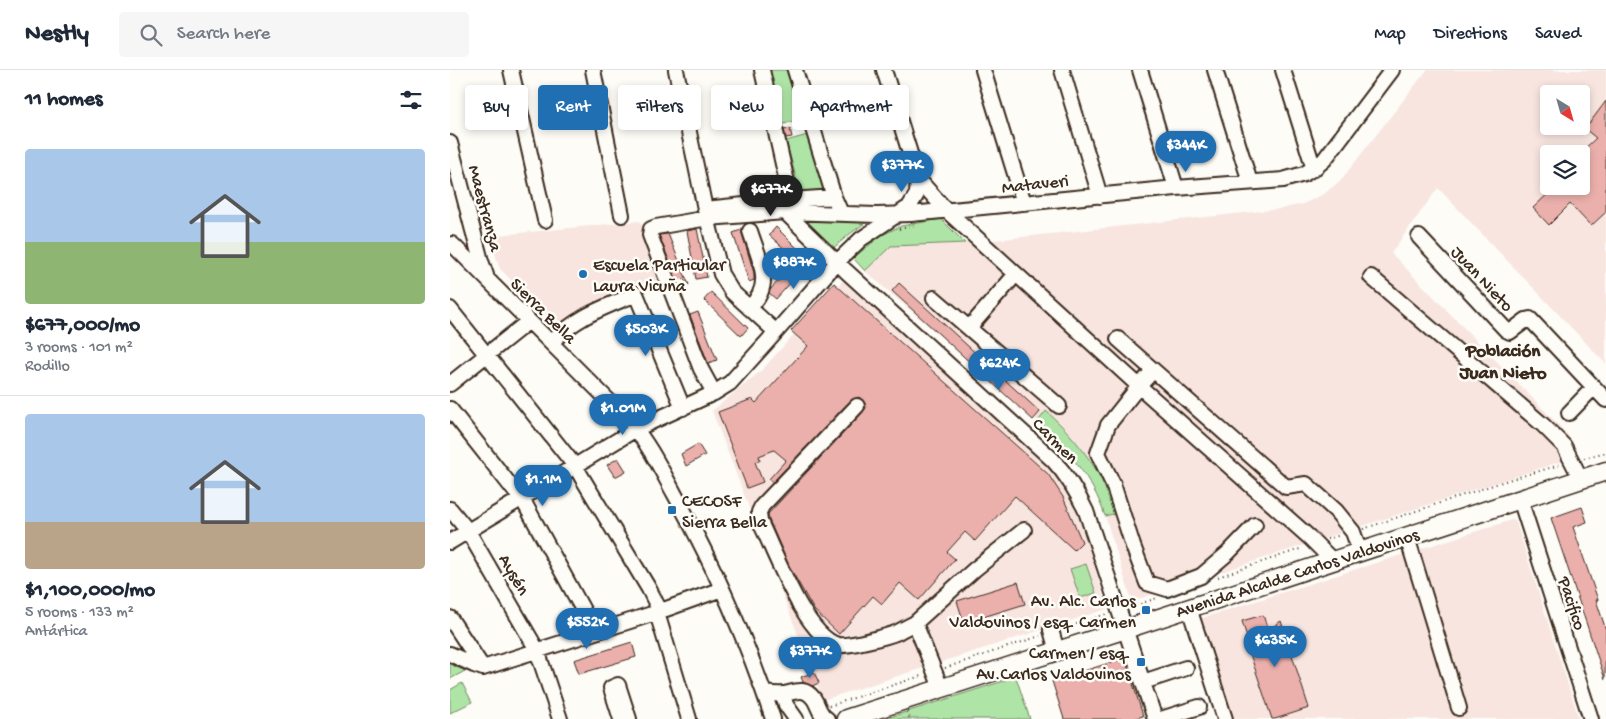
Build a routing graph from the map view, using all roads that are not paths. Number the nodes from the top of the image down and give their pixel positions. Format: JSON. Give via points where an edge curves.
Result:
{"nodes":[{"id":1,"x":511,"y":70,"type":"edge"},
{"id":2,"x":593,"y":70,"type":"edge"},
{"id":3,"x":676,"y":70,"type":"edge"},
{"id":4,"x":762,"y":70,"type":"edge"},
{"id":5,"x":795,"y":70,"type":"edge"},
{"id":6,"x":884,"y":70,"type":"edge"},
{"id":7,"x":984,"y":70,"type":"edge"},
{"id":8,"x":1062,"y":70,"type":"edge"},
{"id":9,"x":1140,"y":70,"type":"edge"},
{"id":10,"x":1215,"y":70,"type":"edge"},
{"id":11,"x":1283,"y":70,"type":"edge"},
{"id":12,"x":1392,"y":70,"type":"edge"},
{"id":13,"x":450,"y":143,"type":"edge"},
{"id":14,"x":1314,"y":168,"type":"junction"},
{"id":15,"x":918,"y":179,"type":"junction"},
{"id":16,"x":1250,"y":182,"type":"junction"},
{"id":17,"x":1176,"y":188,"type":"junction"},
{"id":18,"x":1100,"y":196,"type":"junction"},
{"id":19,"x":834,"y":198,"type":"junction"},
{"id":20,"x":1024,"y":203,"type":"junction"},
{"id":21,"x":788,"y":206,"type":"junction"},
{"id":22,"x":946,"y":210,"type":"junction"},
{"id":23,"x":841,"y":213,"type":"junction"},
{"id":24,"x":707,"y":214,"type":"junction"},
{"id":25,"x":901,"y":214,"type":"junction"},
{"id":26,"x":622,"y":215,"type":"dead end"},
{"id":27,"x":545,"y":220,"type":"dead end"},
{"id":28,"x":750,"y":231,"type":"dead end"},
{"id":29,"x":1419,"y":237,"type":"dead end"},
{"id":30,"x":475,"y":240,"type":"junction"},
{"id":31,"x":451,"y":245,"type":"edge"},
{"id":32,"x":837,"y":262,"type":"junction"},
{"id":33,"x":1016,"y":274,"type":"junction"},
{"id":34,"x":1371,"y":277,"type":"dead end"},
{"id":35,"x":490,"y":282,"type":"junction"},
{"id":36,"x":934,"y":298,"type":"dead end"},
{"id":37,"x":749,"y":308,"type":"junction"},
{"id":38,"x":450,"y":309,"type":"edge"},
{"id":39,"x":450,"y":318,"type":"edge"},
{"id":40,"x":529,"y":321,"type":"junction"},
{"id":41,"x":969,"y":328,"type":"junction"},
{"id":42,"x":776,"y":332,"type":"junction"},
{"id":43,"x":1118,"y":339,"type":"dead end"},
{"id":44,"x":551,"y":343,"type":"junction"},
{"id":45,"x":484,"y":357,"type":"junction"},
{"id":46,"x":1153,"y":371,"type":"junction"},
{"id":47,"x":450,"y":384,"type":"edge"},
{"id":48,"x":1139,"y":386,"type":"junction"},
{"id":49,"x":1594,"y":387,"type":"junction"},
{"id":50,"x":710,"y":395,"type":"junction"},
{"id":51,"x":1606,"y":400,"type":"edge"},
{"id":52,"x":856,"y":406,"type":"dead end"},
{"id":53,"x":1059,"y":406,"type":"dead end"},
{"id":54,"x":683,"y":408,"type":"junction"},
{"id":55,"x":450,"y":409,"type":"edge"},
{"id":56,"x":1569,"y":412,"type":"dead end"},
{"id":57,"x":450,"y":420,"type":"edge"},
{"id":58,"x":636,"y":429,"type":"junction"},
{"id":59,"x":572,"y":468,"type":"junction"},
{"id":60,"x":1606,"y":471,"type":"edge"},
{"id":61,"x":1581,"y":479,"type":"junction"},
{"id":62,"x":1520,"y":499,"type":"junction"},
{"id":63,"x":518,"y":500,"type":"junction"},
{"id":64,"x":450,"y":509,"type":"edge"},
{"id":65,"x":450,"y":519,"type":"edge"},
{"id":66,"x":1255,"y":525,"type":"dead end"},
{"id":67,"x":1024,"y":530,"type":"dead end"},
{"id":68,"x":460,"y":536,"type":"edge"},
{"id":69,"x":1407,"y":536,"type":"junction"},
{"id":70,"x":1360,"y":552,"type":"junction"},
{"id":71,"x":1334,"y":561,"type":"junction"},
{"id":72,"x":722,"y":589,"type":"junction"},
{"id":73,"x":1189,"y":608,"type":"junction"},
{"id":74,"x":657,"y":612,"type":"junction"},
{"id":75,"x":450,"y":618,"type":"edge"},
{"id":76,"x":914,"y":623,"type":"junction"},
{"id":77,"x":1126,"y":629,"type":"junction"},
{"id":78,"x":450,"y":630,"type":"edge"},
{"id":79,"x":1051,"y":630,"type":"dead end"},
{"id":80,"x":593,"y":633,"type":"junction"},
{"id":81,"x":535,"y":651,"type":"junction"},
{"id":82,"x":1058,"y":651,"type":"junction"},
{"id":83,"x":450,"y":654,"type":"edge"},
{"id":84,"x":479,"y":667,"type":"junction"},
{"id":85,"x":1186,"y":668,"type":"dead end"},
{"id":86,"x":1143,"y":682,"type":"junction"},
{"id":87,"x":941,"y":688,"type":"junction"},
{"id":88,"x":764,"y":693,"type":"junction"},
{"id":89,"x":789,"y":707,"type":"edge"},
{"id":90,"x":1199,"y":707,"type":"dead end"},
{"id":91,"x":1459,"y":708,"type":"dead end"},
{"id":92,"x":773,"y":717,"type":"edge"},
{"id":93,"x":555,"y":719,"type":"edge"},
{"id":94,"x":560,"y":719,"type":"edge"},
{"id":95,"x":621,"y":719,"type":"edge"},
{"id":96,"x":629,"y":719,"type":"edge"},
{"id":97,"x":690,"y":719,"type":"edge"},
{"id":98,"x":827,"y":719,"type":"edge"},
{"id":99,"x":846,"y":719,"type":"edge"},
{"id":100,"x":1155,"y":719,"type":"edge"},
{"id":101,"x":1161,"y":719,"type":"edge"},
{"id":102,"x":1225,"y":719,"type":"edge"},
{"id":103,"x":1591,"y":719,"type":"edge"}],
"edges":[{"from":1,"to":27,"type":"street"},
{"from":2,"to":26,"type":"street"},
{"from":3,"to":24,"type":"street"},
{"from":4,"to":21,"type":"street"},
{"from":5,"to":19,"type":"street"},
{"from":6,"to":15,"type":"street"},
{"from":7,"to":20,"type":"street"},
{"from":8,"to":18,"type":"street"},
{"from":9,"to":17,"type":"street"},
{"from":10,"to":16,"type":"street"},
{"from":11,"to":14,"type":"street"},
{"from":12,"to":14,"type":"street","name":"Mataveri","via":[[1331,151]]},
{"from":13,"to":30,"type":"street","name":"Maestranza"},
{"from":14,"to":16,"type":"street","name":"Mataveri","via":[[1284,180]]},
{"from":15,"to":22,"type":"street"},
{"from":15,"to":25,"type":"street","via":[[917,194]]},
{"from":16,"to":17,"type":"street","name":"Mataveri"},
{"from":17,"to":18,"type":"street","name":"Mataveri"},
{"from":18,"to":20,"type":"street","name":"Mataveri"},
{"from":19,"to":21,"type":"street"},
{"from":19,"to":23,"type":"street"},
{"from":20,"to":22,"type":"street","name":"Mataveri"},
{"from":21,"to":23,"type":"street"},
{"from":21,"to":24,"type":"street"},
{"from":21,"to":32,"type":"street","name":"Carmen"},
{"from":22,"to":25,"type":"street","name":"Mataveri"},
{"from":22,"to":33,"type":"street"},
{"from":23,"to":25,"type":"street"},
{"from":24,"to":37,"type":"street","via":[[725,283]]},
{"from":24,"to":50,"type":"street","via":[[656,226],[650,235]]},
{"from":25,"to":32,"type":"street","name":"Mataveri","via":[[861,239]]},
{"from":28,"to":37,"type":"street","via":[[764,278],[760,295]]},
{"from":29,"to":49,"type":"street","name":"Juan Nieto","via":[[1506,330],[1510,332],[1530,319]]},
{"from":30,"to":31,"type":"street","name":"Sierra Bella"},
{"from":30,"to":35,"type":"street","name":"Maestranza"},
{"from":31,"to":35,"type":"street","name":"Sierra Bella"},
{"from":32,"to":42,"type":"street","name":"Mataveri"},
{"from":32,"to":77,"type":"street","name":"Carmen","via":[[1063,472],[1086,511]]},
{"from":33,"to":41,"type":"street"},
{"from":33,"to":48,"type":"street"},
{"from":34,"to":61,"type":"street","via":[[1543,425],[1564,446]]},
{"from":35,"to":40,"type":"street","name":"Sierra Bella"},
{"from":36,"to":41,"type":"street"},
{"from":37,"to":42,"type":"street"},
{"from":38,"to":45,"type":"street"},
{"from":39,"to":45,"type":"street"},
{"from":40,"to":44,"type":"street","name":"Sierra Bella"},
{"from":40,"to":45,"type":"street"},
{"from":41,"to":53,"type":"street"},
{"from":42,"to":50,"type":"street","name":"Mataveri","via":[[730,382]]},
{"from":43,"to":46,"type":"street"},
{"from":44,"to":54,"type":"street","via":[[581,318],[636,294]]},
{"from":44,"to":58,"type":"street","name":"Sierra Bella"},
{"from":45,"to":47,"type":"street"},
{"from":45,"to":59,"type":"street"},
{"from":46,"to":48,"type":"street"},
{"from":46,"to":70,"type":"street","via":[[1286,487],[1306,484],[1336,511],[1353,532]]},
{"from":48,"to":66,"type":"street","via":[[1108,425],[1098,453],[1113,484],[1147,583],[1167,589],[1201,576]]},
{"from":48,"to":71,"type":"street"},
{"from":49,"to":51,"type":"street","name":"Juan Nieto"},
{"from":49,"to":56,"type":"street"},
{"from":50,"to":54,"type":"street","name":"Mataveri"},
{"from":52,"to":76,"type":"street","via":[[762,506],[760,522],[801,608],[819,633],[838,645],[847,645],[896,633]]},
{"from":54,"to":58,"type":"street","name":"Mataveri"},
{"from":55,"to":63,"type":"street"},
{"from":57,"to":63,"type":"street"},
{"from":58,"to":59,"type":"street","name":"Mataveri"},
{"from":58,"to":72,"type":"street","name":"Sierra Bella","via":[[686,514]]},
{"from":59,"to":63,"type":"street","name":"Mataveri"},
{"from":59,"to":74,"type":"street"},
{"from":60,"to":61,"type":"main road","name":"Avenida Alcalde Carlos Valdovinos"},
{"from":61,"to":62,"type":"main road","name":"Avenida Alcalde Carlos Valdovinos"},
{"from":62,"to":69,"type":"main road","name":"Avenida Alcalde Carlos Valdovinos"},
{"from":62,"to":103,"type":"street","name":"Pacifico"},
{"from":63,"to":68,"type":"street","name":"Mataveri"},
{"from":63,"to":80,"type":"street"},
{"from":64,"to":68,"type":"street","name":"Aysén"},
{"from":65,"to":68,"type":"street","name":"Aysén"},
{"from":67,"to":76,"type":"street"},
{"from":68,"to":81,"type":"street","name":"Aysén"},
{"from":69,"to":70,"type":"main road","name":"Avenida Alcalde Carlos Valdovinos"},
{"from":69,"to":91,"type":"street"},
{"from":70,"to":71,"type":"main road","name":"Avenida Alcalde Carlos Valdovinos"},
{"from":71,"to":73,"type":"main road","name":"Avenida Alcalde Carlos Valdovinos"},
{"from":72,"to":74,"type":"street"},
{"from":72,"to":88,"type":"street","name":"Sierra Bella"},
{"from":73,"to":77,"type":"main road","name":"Avenida Alcalde Carlos Valdovinos"},
{"from":73,"to":102,"type":"street"},
{"from":74,"to":80,"type":"street"},
{"from":74,"to":97,"type":"street"},
{"from":75,"to":84,"type":"street"},
{"from":76,"to":87,"type":"street"},
{"from":77,"to":82,"type":"main road","name":"Avenida Alcalde Carlos Valdovinos"},
{"from":77,"to":86,"type":"street","name":"Carmen"},
{"from":78,"to":84,"type":"street"},
{"from":79,"to":82,"type":"street"},
{"from":80,"to":81,"type":"street"},
{"from":81,"to":84,"type":"street"},
{"from":81,"to":93,"type":"street","name":"Aysén"},
{"from":81,"to":94,"type":"street","name":"Aysén"},
{"from":82,"to":87,"type":"main road","name":"Avenida Alcalde Carlos Valdovinos"},
{"from":83,"to":84,"type":"street"},
{"from":85,"to":86,"type":"street"},
{"from":86,"to":100,"type":"street","name":"Carmen"},
{"from":87,"to":99,"type":"main road","name":"Avenida Alcalde Carlos Valdovinos"},
{"from":88,"to":89,"type":"street"},
{"from":88,"to":92,"type":"street","name":"Sierra Bella"},
{"from":89,"to":92,"type":"street"},
{"from":89,"to":98,"type":"street","via":[[798,690],[804,690]]},
{"from":90,"to":101,"type":"street"},
{"from":95,"to":96,"type":"street","via":[[610,688],[618,685]]}]}
